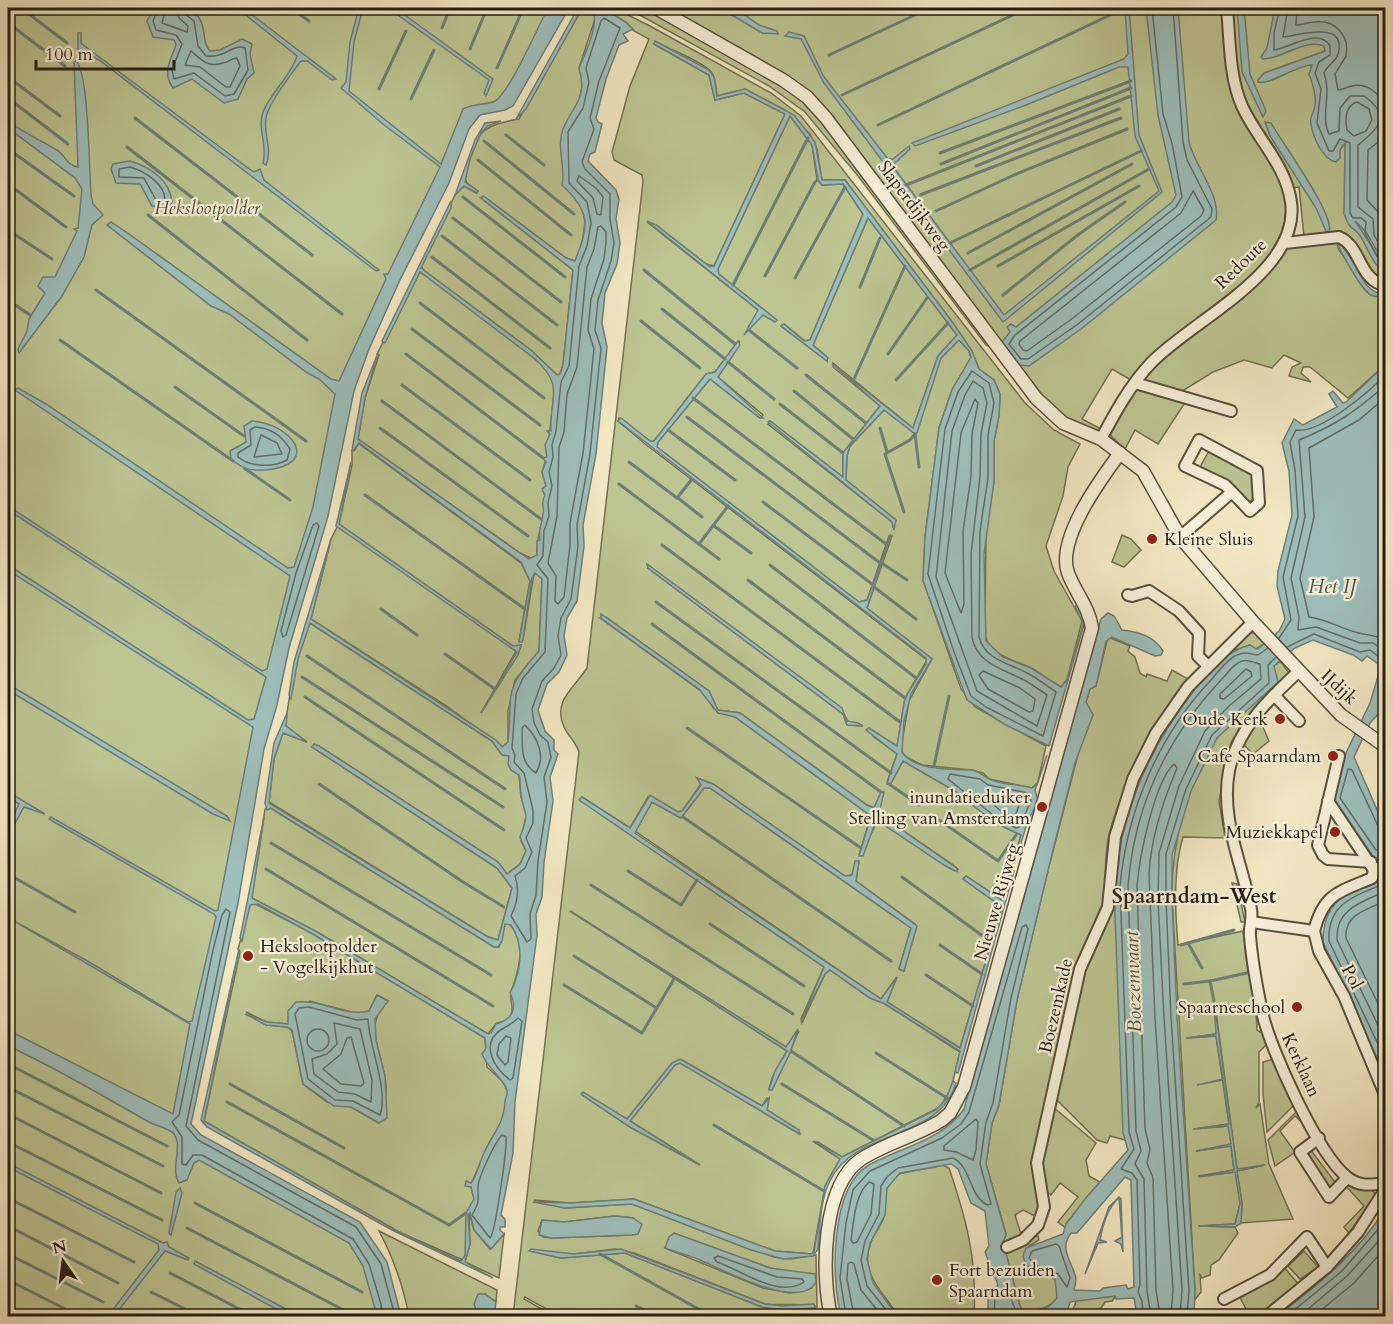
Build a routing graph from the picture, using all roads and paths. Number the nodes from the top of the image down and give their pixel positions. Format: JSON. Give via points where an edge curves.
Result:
{"nodes":[{"id":1,"x":656,"y":8,"type":"edge"},
{"id":2,"x":1227,"y":8,"type":"edge"},
{"id":3,"x":1285,"y":243,"type":"junction"},
{"id":4,"x":1386,"y":286,"type":"edge"},
{"id":5,"x":1135,"y":383,"type":"junction"},
{"id":6,"x":1231,"y":411,"type":"dead end"},
{"id":7,"x":1101,"y":439,"type":"junction"},
{"id":8,"x":1120,"y":453,"type":"junction"},
{"id":9,"x":1232,"y":492,"type":"junction"},
{"id":10,"x":1180,"y":537,"type":"junction"},
{"id":11,"x":1128,"y":595,"type":"dead end"},
{"id":12,"x":1253,"y":622,"type":"junction"},
{"id":13,"x":1208,"y":666,"type":"junction"},
{"id":14,"x":1295,"y":668,"type":"junction"},
{"id":15,"x":1274,"y":695,"type":"junction"},
{"id":16,"x":1299,"y":721,"type":"dead end"},
{"id":17,"x":1386,"y":747,"type":"edge"},
{"id":18,"x":1339,"y":756,"type":"dead end"},
{"id":19,"x":1328,"y":801,"type":"junction"},
{"id":20,"x":1386,"y":864,"type":"edge"},
{"id":21,"x":1372,"y":866,"type":"junction"},
{"id":22,"x":1251,"y":922,"type":"junction"},
{"id":23,"x":1314,"y":931,"type":"junction"},
{"id":24,"x":1386,"y":1097,"type":"edge"},
{"id":25,"x":1319,"y":1138,"type":"junction"},
{"id":26,"x":1347,"y":1178,"type":"junction"},
{"id":27,"x":1386,"y":1183,"type":"edge"},
{"id":28,"x":1386,"y":1188,"type":"edge"},
{"id":29,"x":1007,"y":1247,"type":"dead end"},
{"id":30,"x":1327,"y":1267,"type":"junction"},
{"id":31,"x":1224,"y":1299,"type":"dead end"},
{"id":32,"x":831,"y":1317,"type":"edge"},
{"id":33,"x":1267,"y":1317,"type":"edge"}],
"edges":[{"from":1,"to":7,"type":"street","name":"Slaperdijkweg","via":[[807,97],[1036,398],[1063,423]]},
{"from":2,"to":3,"type":"street","name":"Redoute","via":[[1239,98],[1281,171],[1290,195],[1291,218]]},
{"from":3,"to":4,"type":"street","via":[[1339,237],[1349,244],[1370,279]]},
{"from":3,"to":5,"type":"street","name":"Redoute","via":[[1266,268],[1164,350]]},
{"from":5,"to":6,"type":"street"},
{"from":5,"to":7,"type":"street","name":"Redoute"},
{"from":7,"to":8,"type":"street","name":"Slaperdijkweg"},
{"from":8,"to":10,"type":"street","name":"Slaperdijkweg","via":[[1148,476]]},
{"from":8,"to":32,"type":"street","name":"Nieuwe Rijweg","via":[[1084,508],[1066,552],[1067,571],[1090,615],[1092,628],[964,1087],[942,1120],[867,1156],[839,1184],[825,1282]]},
{"from":9,"to":9,"type":"street","via":[[1250,511],[1259,503],[1257,471],[1199,440],[1185,466]]},
{"from":9,"to":10,"type":"street"},
{"from":10,"to":12,"type":"street","name":"IJdijk"},
{"from":11,"to":13,"type":"street","via":[[1149,591],[1179,611],[1199,633],[1198,656]]},
{"from":12,"to":13,"type":"street","name":"Boezemkade"},
{"from":12,"to":14,"type":"street","name":"IJdijk"},
{"from":13,"to":29,"type":"street","name":"Boezemkade","via":[[1156,733],[1133,779],[1115,837],[1108,907],[1080,969],[1037,1163],[1044,1207],[1038,1225],[1023,1240]]},
{"from":14,"to":15,"type":"street","name":"Kerklaan"},
{"from":14,"to":17,"type":"street","name":"IJdijk","via":[[1341,715]]},
{"from":15,"to":16,"type":"street"},
{"from":15,"to":22,"type":"street","name":"Kerklaan","via":[[1241,736],[1226,791]]},
{"from":18,"to":19,"type":"street"},
{"from":19,"to":21,"type":"street"},
{"from":19,"to":21,"type":"street","via":[[1318,842],[1320,852],[1328,859]]},
{"from":20,"to":21,"type":"street"},
{"from":21,"to":23,"type":"street","via":[[1372,878],[1332,894],[1319,912]]},
{"from":22,"to":23,"type":"street"},
{"from":22,"to":25,"type":"street","name":"Kerklaan","via":[[1249,933],[1262,1013],[1271,1042]]},
{"from":23,"to":24,"type":"street","name":"Pol","via":[[1319,951],[1344,996]]},
{"from":25,"to":26,"type":"street","name":"Kerklaan"},
{"from":25,"to":26,"type":"street","via":[[1300,1152],[1329,1197]]},
{"from":26,"to":27,"type":"street","via":[[1365,1186]]},
{"from":28,"to":30,"type":"street","via":[[1358,1232]]},
{"from":30,"to":31,"type":"street","via":[[1307,1237],[1270,1275]]},
{"from":30,"to":33,"type":"street"}]}
